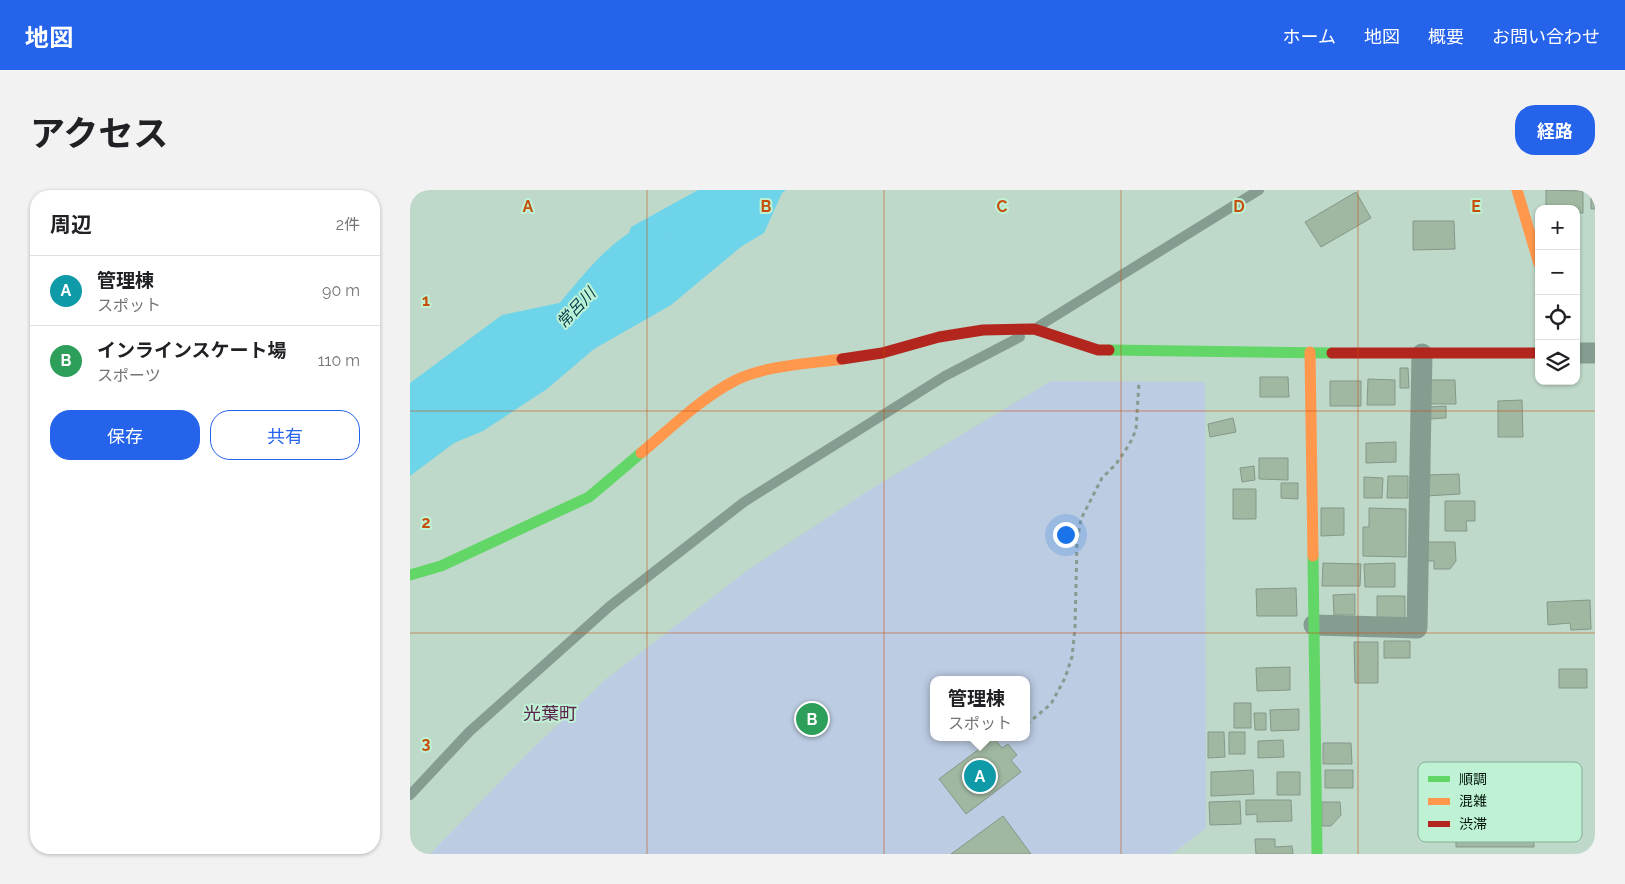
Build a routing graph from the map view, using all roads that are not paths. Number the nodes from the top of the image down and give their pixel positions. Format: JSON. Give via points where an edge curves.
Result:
{"nodes":[{"id":1,"x":1259,"y":190,"type":"edge"},
{"id":2,"x":1516,"y":190,"type":"edge"},
{"id":3,"x":1535,"y":251,"type":"edge"},
{"id":4,"x":1034,"y":330,"type":"junction"},
{"id":5,"x":1310,"y":352,"type":"junction"},
{"id":6,"x":1535,"y":353,"type":"edge"},
{"id":7,"x":1580,"y":353,"type":"edge"},
{"id":8,"x":1595,"y":353,"type":"edge"},
{"id":9,"x":1422,"y":354,"type":"junction"},
{"id":10,"x":410,"y":575,"type":"edge"},
{"id":11,"x":1314,"y":626,"type":"junction"},
{"id":12,"x":410,"y":795,"type":"edge"},
{"id":13,"x":1317,"y":854,"type":"edge"}],
"edges":[{"from":1,"to":4,"type":"lane"},
{"from":2,"to":3,"type":"street"},
{"from":4,"to":5,"type":"street","via":[[1098,350]]},
{"from":4,"to":10,"type":"street","via":[[983,330],[939,337],[882,353],[766,370],[737,380],[707,398],[588,497],[441,566]]},
{"from":4,"to":12,"type":"lane","via":[[944,376],[744,502],[610,606],[469,732]]},
{"from":5,"to":9,"type":"street"},
{"from":5,"to":11,"type":"street"},
{"from":6,"to":9,"type":"street"},
{"from":7,"to":8,"type":"street"},
{"from":9,"to":11,"type":"street","via":[[1417,628]]},
{"from":11,"to":13,"type":"street"}]}
